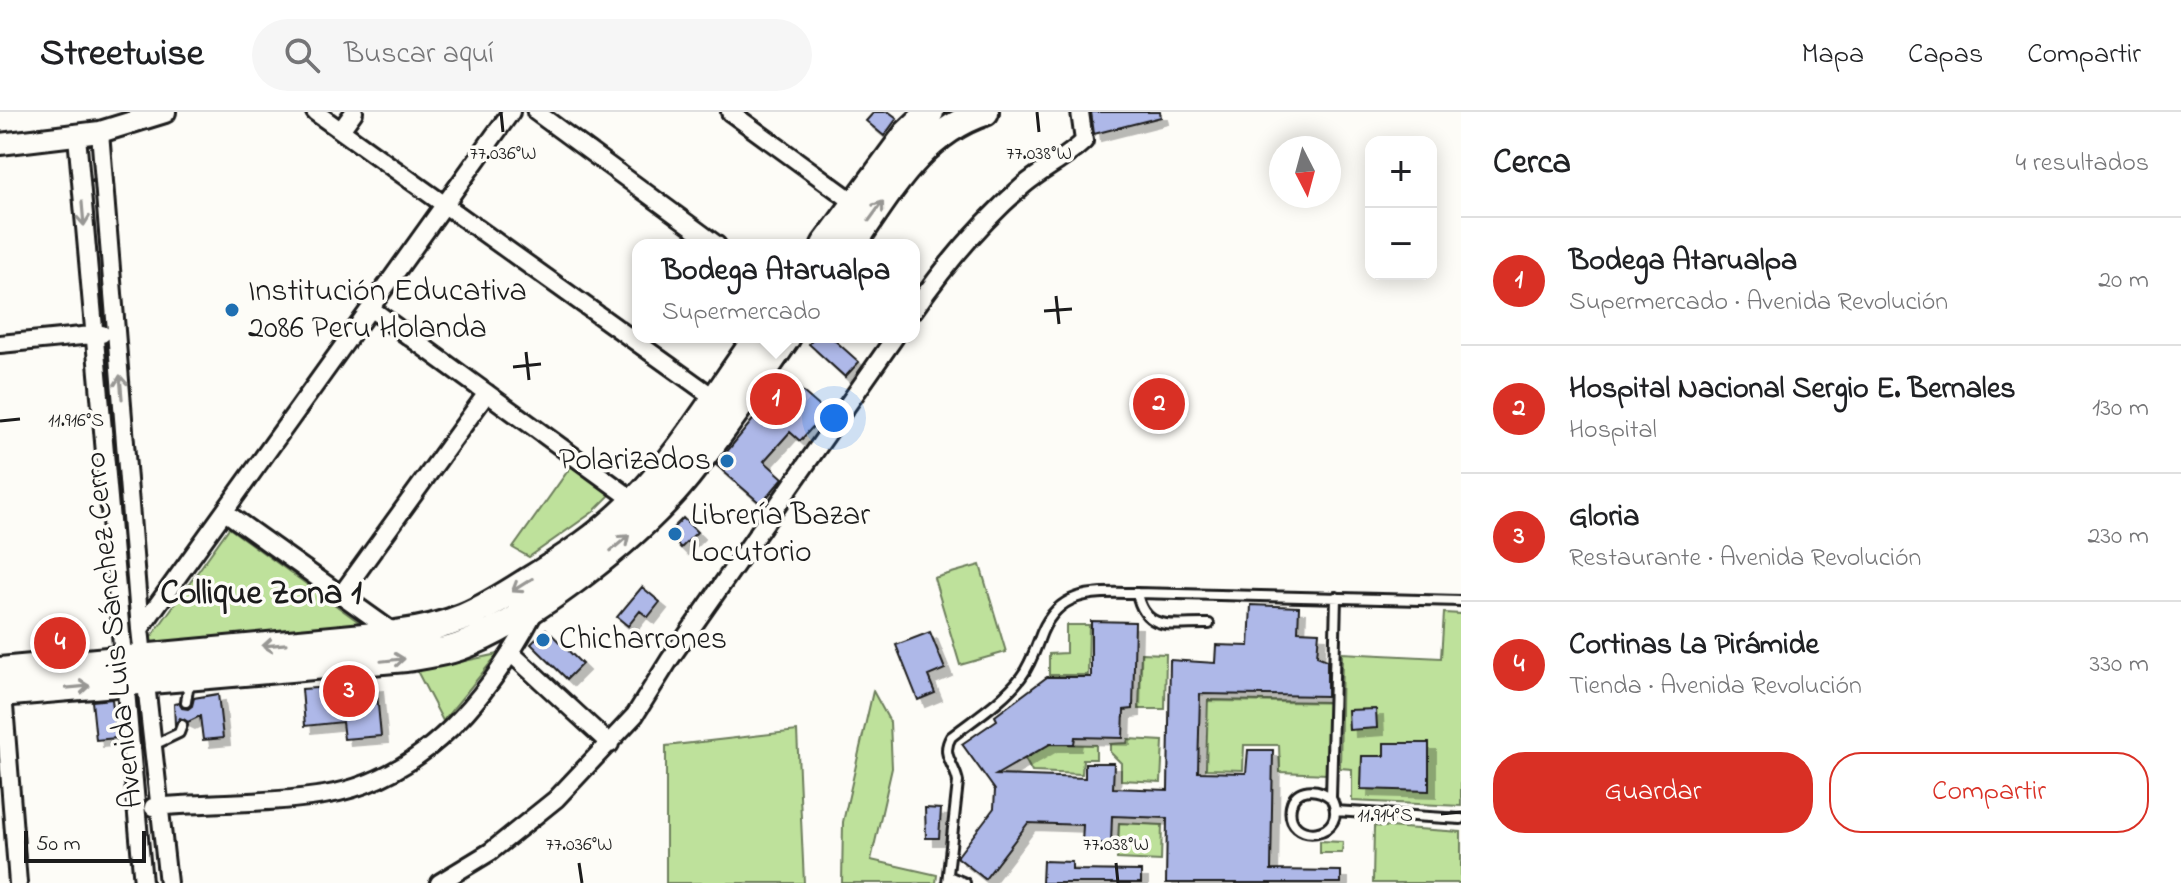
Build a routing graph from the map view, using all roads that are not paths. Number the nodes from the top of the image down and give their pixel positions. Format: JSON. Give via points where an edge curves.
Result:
{"nodes":[{"id":1,"x":165,"y":112,"type":"edge"},
{"id":2,"x":315,"y":112,"type":"edge"},
{"id":3,"x":354,"y":112,"type":"edge"},
{"id":4,"x":511,"y":112,"type":"edge"},
{"id":5,"x":536,"y":112,"type":"edge"},
{"id":6,"x":730,"y":112,"type":"edge"},
{"id":7,"x":985,"y":112,"type":"edge"},
{"id":8,"x":1080,"y":112,"type":"edge"},
{"id":9,"x":925,"y":113,"type":"edge"},
{"id":10,"x":341,"y":130,"type":"junction"},
{"id":11,"x":100,"y":132,"type":"junction"},
{"id":12,"x":77,"y":136,"type":"junction"},
{"id":13,"x":0,"y":144,"type":"edge"},
{"id":14,"x":855,"y":203,"type":"junction"},
{"id":15,"x":443,"y":205,"type":"junction"},
{"id":16,"x":709,"y":239,"type":"edge"},
{"id":17,"x":829,"y":239,"type":"edge"},
{"id":18,"x":856,"y":239,"type":"edge"},
{"id":19,"x":920,"y":302,"type":"edge"},
{"id":20,"x":370,"y":308,"type":"junction"},
{"id":21,"x":116,"y":332,"type":"junction"},
{"id":22,"x":94,"y":335,"type":"junction"},
{"id":23,"x":632,"y":340,"type":"edge"},
{"id":24,"x":637,"y":343,"type":"edge"},
{"id":25,"x":755,"y":343,"type":"edge"},
{"id":26,"x":781,"y":343,"type":"edge"},
{"id":27,"x":891,"y":343,"type":"edge"},
{"id":28,"x":0,"y":344,"type":"edge"},
{"id":29,"x":487,"y":393,"type":"junction"},
{"id":30,"x":724,"y":405,"type":"junction"},
{"id":31,"x":635,"y":501,"type":"junction"},
{"id":32,"x":225,"y":512,"type":"junction"},
{"id":33,"x":1137,"y":593,"type":"junction"},
{"id":34,"x":341,"y":595,"type":"junction"},
{"id":35,"x":1336,"y":597,"type":"junction"},
{"id":36,"x":1461,"y":601,"type":"edge"},
{"id":37,"x":539,"y":604,"type":"junction"},
{"id":38,"x":1209,"y":624,"type":"dead end"},
{"id":39,"x":140,"y":629,"type":"junction"},
{"id":40,"x":396,"y":634,"type":"junction"},
{"id":41,"x":512,"y":654,"type":"junction"},
{"id":42,"x":134,"y":670,"type":"junction"},
{"id":43,"x":1,"y":679,"type":"edge"},
{"id":44,"x":182,"y":725,"type":"dead end"},
{"id":45,"x":610,"y":744,"type":"junction"},
{"id":46,"x":154,"y":745,"type":"junction"},
{"id":47,"x":1331,"y":798,"type":"junction"},
{"id":48,"x":161,"y":806,"type":"junction"},
{"id":49,"x":137,"y":808,"type":"junction"},
{"id":50,"x":1335,"y":811,"type":"junction"},
{"id":51,"x":1461,"y":819,"type":"edge"},
{"id":52,"x":948,"y":879,"type":"edge"},
{"id":53,"x":18,"y":883,"type":"edge"},
{"id":54,"x":143,"y":883,"type":"edge"},
{"id":55,"x":168,"y":883,"type":"edge"},
{"id":56,"x":439,"y":883,"type":"edge"},
{"id":57,"x":965,"y":883,"type":"edge"}],
"edges":[{"from":1,"to":11,"type":"street"},
{"from":2,"to":10,"type":"street"},
{"from":3,"to":10,"type":"street"},
{"from":4,"to":15,"type":"street"},
{"from":5,"to":16,"type":"street"},
{"from":6,"to":14,"type":"street"},
{"from":18,"to":7,"type":"main road","one_way":true,"via":[[935,138]]},
{"from":8,"to":19,"type":"street","via":[[1084,141],[1002,204]]},
{"from":9,"to":14,"type":"main road"},
{"from":10,"to":15,"type":"street"},
{"from":11,"to":12,"type":"street"},
{"from":11,"to":21,"type":"street","name":"Avenida Luis Sánchez Cerro"},
{"from":12,"to":13,"type":"street"},
{"from":12,"to":22,"type":"street","name":"Avenida Luis Sánchez Cerro","one_way":true},
{"from":14,"to":17,"type":"main road"},
{"from":15,"to":20,"type":"street"},
{"from":15,"to":23,"type":"street"},
{"from":20,"to":29,"type":"street"},
{"from":20,"to":32,"type":"street"},
{"from":21,"to":22,"type":"street"},
{"from":39,"to":21,"type":"street","name":"Avenida Luis Sánchez Cerro","one_way":true},
{"from":22,"to":28,"type":"street"},
{"from":22,"to":42,"type":"street","name":"Avenida Luis Sánchez Cerro"},
{"from":24,"to":30,"type":"street"},
{"from":25,"to":30,"type":"main road"},
{"from":26,"to":30,"type":"main road"},
{"from":27,"to":45,"type":"street"},
{"from":29,"to":31,"type":"street"},
{"from":29,"to":34,"type":"street"},
{"from":30,"to":31,"type":"main road"},
{"from":37,"to":30,"type":"main road","one_way":true,"via":[[653,514],[686,477]]},
{"from":31,"to":40,"type":"main road","one_way":true,"via":[[581,546],[497,600],[445,626]]},
{"from":32,"to":34,"type":"street"},
{"from":32,"to":39,"type":"street"},
{"from":33,"to":35,"type":"lane"},
{"from":33,"to":38,"type":"lane","via":[[1140,610],[1156,622]]},
{"from":33,"to":52,"type":"lane","via":[[1093,593],[1056,609],[1021,678],[945,746],[958,782]]},
{"from":34,"to":40,"type":"street"},
{"from":35,"to":36,"type":"lane"},
{"from":35,"to":47,"type":"lane"},
{"from":37,"to":41,"type":"street"},
{"from":42,"to":37,"type":"main road","one_way":true,"via":[[188,690],[432,654],[485,635]]},
{"from":39,"to":42,"type":"street","name":"Avenida Luis Sánchez Cerro"},
{"from":40,"to":42,"type":"main road","one_way":true},
{"from":41,"to":45,"type":"street"},
{"from":41,"to":48,"type":"street","via":[[436,742],[391,774],[327,795]]},
{"from":42,"to":43,"type":"main road"},
{"from":42,"to":46,"type":"street","name":"Avenida Luis Sánchez Cerro"},
{"from":42,"to":49,"type":"street","name":"Avenida Luis Sánchez Cerro"},
{"from":43,"to":53,"type":"street"},
{"from":44,"to":46,"type":"lane","via":[[179,733]]},
{"from":45,"to":56,"type":"street","via":[[523,827]]},
{"from":46,"to":48,"type":"street","name":"Avenida Luis Sánchez Cerro"},
{"from":47,"to":50,"type":"lane"},
{"from":47,"to":50,"type":"lane","via":[[1319,790],[1304,791],[1293,801],[1291,815],[1298,828],[1312,834],[1331,825]]},
{"from":48,"to":49,"type":"street"},
{"from":48,"to":55,"type":"street","name":"Avenida Luis Sánchez Cerro"},
{"from":49,"to":54,"type":"street","name":"Avenida Luis Sánchez Cerro"},
{"from":50,"to":51,"type":"lane"},
{"from":52,"to":57,"type":"lane"}]}
